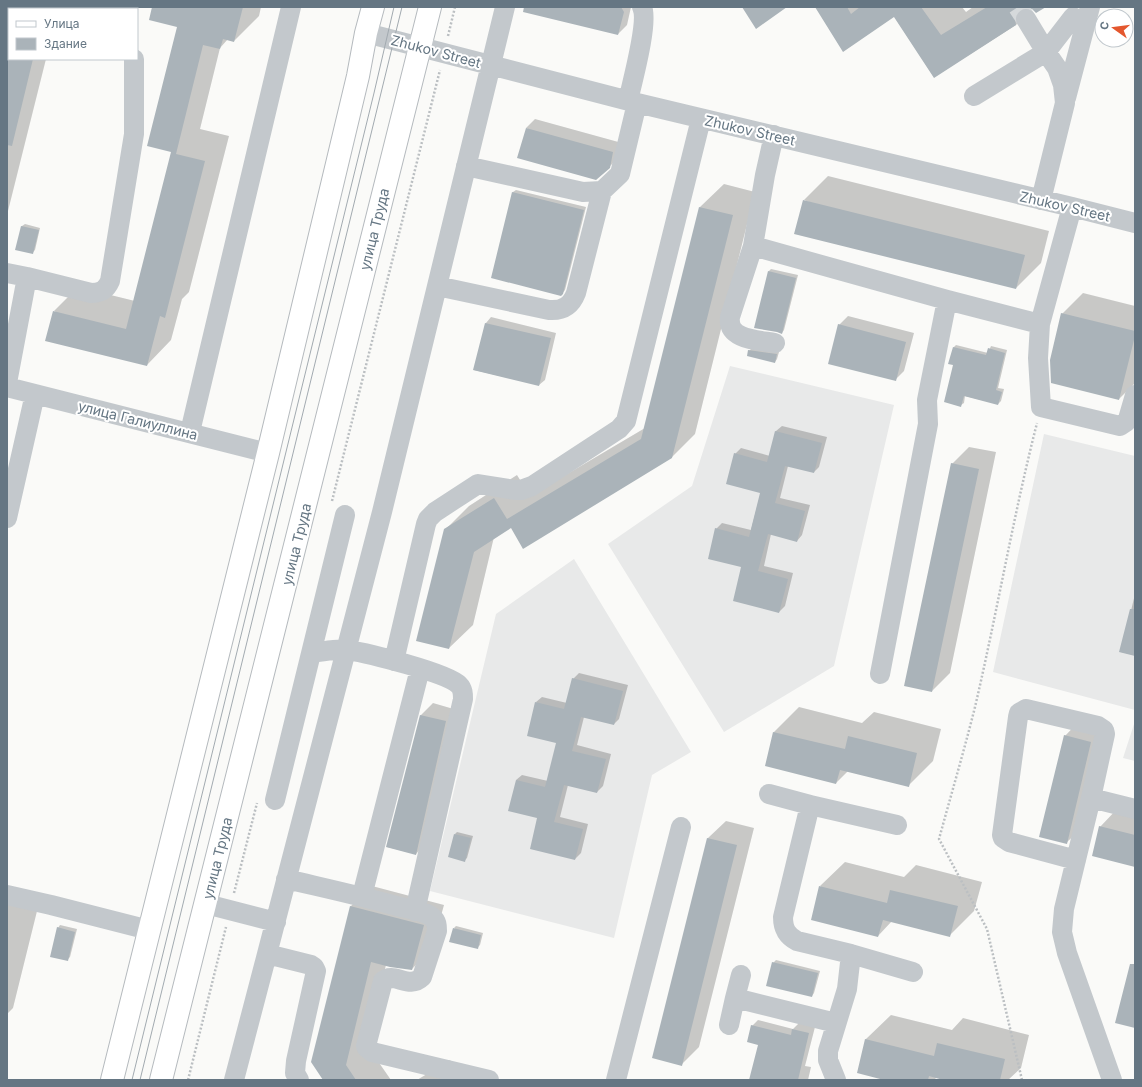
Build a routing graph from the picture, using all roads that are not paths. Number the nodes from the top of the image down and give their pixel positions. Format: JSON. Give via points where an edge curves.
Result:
{"nodes":[{"id":1,"x":291,"y":7,"type":"edge"},
{"id":2,"x":373,"y":7,"type":"edge"},
{"id":3,"x":430,"y":7,"type":"edge"},
{"id":4,"x":505,"y":7,"type":"edge"},
{"id":5,"x":642,"y":7,"type":"edge"},
{"id":6,"x":1090,"y":7,"type":"edge"},
{"id":7,"x":1073,"y":17,"type":"dead end"},
{"id":8,"x":1026,"y":19,"type":"tunnel mouth"},
{"id":9,"x":366,"y":33,"type":"junction"},
{"id":10,"x":420,"y":48,"type":"junction"},
{"id":11,"x":1046,"y":52,"type":"junction"},
{"id":12,"x":134,"y":60,"type":"edge"},
{"id":13,"x":491,"y":66,"type":"junction"},
{"id":14,"x":974,"y":96,"type":"dead end"},
{"id":15,"x":632,"y":102,"type":"junction"},
{"id":16,"x":1069,"y":104,"type":"junction"},
{"id":17,"x":701,"y":119,"type":"junction"},
{"id":18,"x":774,"y":135,"type":"junction"},
{"id":19,"x":466,"y":166,"type":"junction"},
{"id":20,"x":602,"y":191,"type":"junction"},
{"id":21,"x":1041,"y":200,"type":"junction"},
{"id":22,"x":1072,"y":207,"type":"junction"},
{"id":23,"x":1135,"y":223,"type":"edge"},
{"id":24,"x":753,"y":246,"type":"junction"},
{"id":25,"x":7,"y":273,"type":"edge"},
{"id":26,"x":27,"y":277,"type":"junction"},
{"id":27,"x":437,"y":286,"type":"junction"},
{"id":28,"x":947,"y":300,"type":"junction"},
{"id":29,"x":1040,"y":324,"type":"junction"},
{"id":30,"x":775,"y":343,"type":"dead end"},
{"id":31,"x":7,"y":382,"type":"edge"},
{"id":32,"x":7,"y":387,"type":"edge"},
{"id":33,"x":35,"y":394,"type":"junction"},
{"id":34,"x":1135,"y":395,"type":"edge"},
{"id":35,"x":190,"y":432,"type":"junction"},
{"id":36,"x":14,"y":450,"type":"edge"},
{"id":37,"x":268,"y":453,"type":"junction"},
{"id":38,"x":11,"y":484,"type":"edge"},
{"id":39,"x":345,"y":516,"type":"dead end"},
{"id":40,"x":7,"y":518,"type":"edge"},
{"id":41,"x":346,"y":650,"type":"junction"},
{"id":42,"x":311,"y":653,"type":"junction"},
{"id":43,"x":394,"y":661,"type":"junction"},
{"id":44,"x":420,"y":669,"type":"junction"},
{"id":45,"x":880,"y":674,"type":"dead end"},
{"id":46,"x":769,"y":794,"type":"dead end"},
{"id":47,"x":1091,"y":798,"type":"junction"},
{"id":48,"x":275,"y":800,"type":"dead end"},
{"id":49,"x":810,"y":805,"type":"junction"},
{"id":50,"x":1135,"y":809,"type":"edge"},
{"id":51,"x":897,"y":825,"type":"dead end"},
{"id":52,"x":680,"y":827,"type":"dead end"},
{"id":53,"x":1076,"y":860,"type":"junction"},
{"id":54,"x":286,"y":879,"type":"junction"},
{"id":55,"x":7,"y":895,"type":"edge"},
{"id":56,"x":362,"y":896,"type":"junction"},
{"id":57,"x":206,"y":904,"type":"junction"},
{"id":58,"x":415,"y":911,"type":"junction"},
{"id":59,"x":276,"y":922,"type":"junction"},
{"id":60,"x":149,"y":930,"type":"junction"},
{"id":61,"x":267,"y":954,"type":"junction"},
{"id":62,"x":851,"y":954,"type":"junction"},
{"id":63,"x":913,"y":972,"type":"dead end"},
{"id":64,"x":741,"y":975,"type":"dead end"},
{"id":65,"x":735,"y":998,"type":"junction"},
{"id":66,"x":836,"y":1023,"type":"junction"},
{"id":67,"x":729,"y":1025,"type":"dead end"},
{"id":68,"x":112,"y":1080,"type":"edge"},
{"id":69,"x":161,"y":1080,"type":"edge"},
{"id":70,"x":234,"y":1080,"type":"edge"},
{"id":71,"x":299,"y":1080,"type":"edge"},
{"id":72,"x":489,"y":1080,"type":"edge"},
{"id":73,"x":616,"y":1080,"type":"edge"},
{"id":74,"x":836,"y":1080,"type":"edge"},
{"id":75,"x":1112,"y":1080,"type":"edge"}],
"edges":[{"from":1,"to":35,"type":"street"},
{"from":2,"to":9,"type":"main road"},
{"from":3,"to":10,"type":"main road","name":"улица Труда"},
{"from":4,"to":13,"type":"street"},
{"from":5,"to":15,"type":"street","via":[[643,25]]},
{"from":6,"to":16,"type":"street"},
{"from":7,"to":11,"type":"street"},
{"from":8,"to":11,"type":"street"},
{"from":9,"to":10,"type":"street","name":"Zhukov Street"},
{"from":9,"to":37,"type":"main road"},
{"from":10,"to":13,"type":"street","name":"Zhukov Street"},
{"from":10,"to":57,"type":"main road","name":"улица Труда"},
{"from":11,"to":14,"type":"street"},
{"from":11,"to":16,"type":"street","via":[[1057,68]]},
{"from":12,"to":26,"type":"street","via":[[134,134],[110,281],[103,291],[91,293]]},
{"from":13,"to":15,"type":"street","name":"Zhukov Street"},
{"from":13,"to":19,"type":"street"},
{"from":15,"to":17,"type":"street","name":"Zhukov Street"},
{"from":15,"to":20,"type":"street","via":[[620,174]]},
{"from":16,"to":21,"type":"street"},
{"from":17,"to":18,"type":"street","name":"Zhukov Street"},
{"from":17,"to":43,"type":"street","via":[[626,421],[619,429],[532,486],[515,490],[478,484],[431,516],[426,524]]},
{"from":18,"to":21,"type":"street","name":"Zhukov Street"},
{"from":18,"to":24,"type":"street"},
{"from":19,"to":20,"type":"street","via":[[583,192]]},
{"from":19,"to":27,"type":"street"},
{"from":20,"to":27,"type":"street","via":[[576,293],[573,301],[566,307],[549,310]]},
{"from":21,"to":22,"type":"street","name":"Zhukov Street"},
{"from":22,"to":23,"type":"street","name":"Zhukov Street"},
{"from":22,"to":29,"type":"street"},
{"from":24,"to":28,"type":"street"},
{"from":24,"to":30,"type":"street","via":[[729,323],[731,329],[740,336]]},
{"from":25,"to":26,"type":"street"},
{"from":26,"to":31,"type":"street"},
{"from":27,"to":41,"type":"street"},
{"from":28,"to":29,"type":"street"},
{"from":28,"to":45,"type":"street","via":[[926,400],[928,424]]},
{"from":29,"to":34,"type":"street","via":[[1038,358],[1041,407],[1120,426],[1128,419]]},
{"from":32,"to":33,"type":"street","name":"улица Галиуллина"},
{"from":33,"to":35,"type":"street","name":"улица Галиуллина"},
{"from":33,"to":36,"type":"street"},
{"from":35,"to":37,"type":"street","name":"улица Галиуллина"},
{"from":36,"to":38,"type":"street"},
{"from":37,"to":60,"type":"main road"},
{"from":38,"to":40,"type":"street"},
{"from":39,"to":42,"type":"street"},
{"from":41,"to":42,"type":"street"},
{"from":41,"to":43,"type":"street"},
{"from":41,"to":54,"type":"street"},
{"from":42,"to":48,"type":"street"},
{"from":43,"to":44,"type":"street"},
{"from":44,"to":56,"type":"street"},
{"from":44,"to":58,"type":"street","via":[[456,683],[463,692],[463,699]]},
{"from":46,"to":49,"type":"street"},
{"from":47,"to":50,"type":"street"},
{"from":47,"to":53,"type":"street"},
{"from":47,"to":53,"type":"street","via":[[1105,738],[1104,730],[1098,726],[1030,708],[1022,710],[1018,717],[1003,838],[1009,842]]},
{"from":49,"to":51,"type":"street"},
{"from":49,"to":62,"type":"street","via":[[783,925],[785,932],[797,941]]},
{"from":52,"to":73,"type":"street"},
{"from":53,"to":75,"type":"street","via":[[1064,909],[1062,932],[1066,953]]},
{"from":54,"to":56,"type":"street"},
{"from":54,"to":59,"type":"street"},
{"from":55,"to":60,"type":"street"},
{"from":56,"to":58,"type":"street"},
{"from":57,"to":59,"type":"street"},
{"from":57,"to":69,"type":"main road","name":"улица Труда"},
{"from":58,"to":72,"type":"street","via":[[432,917],[437,926],[424,973],[419,981],[414,982],[391,978],[383,981],[366,1042],[367,1048],[372,1052]]},
{"from":59,"to":61,"type":"street"},
{"from":60,"to":68,"type":"main road"},
{"from":61,"to":70,"type":"street"},
{"from":61,"to":71,"type":"street","via":[[314,966],[316,971],[296,1061]]},
{"from":62,"to":63,"type":"street"},
{"from":62,"to":66,"type":"street","via":[[847,989]]},
{"from":64,"to":65,"type":"street"},
{"from":65,"to":66,"type":"street"},
{"from":65,"to":67,"type":"street"},
{"from":66,"to":74,"type":"street","via":[[828,1051],[828,1060]]}]}
